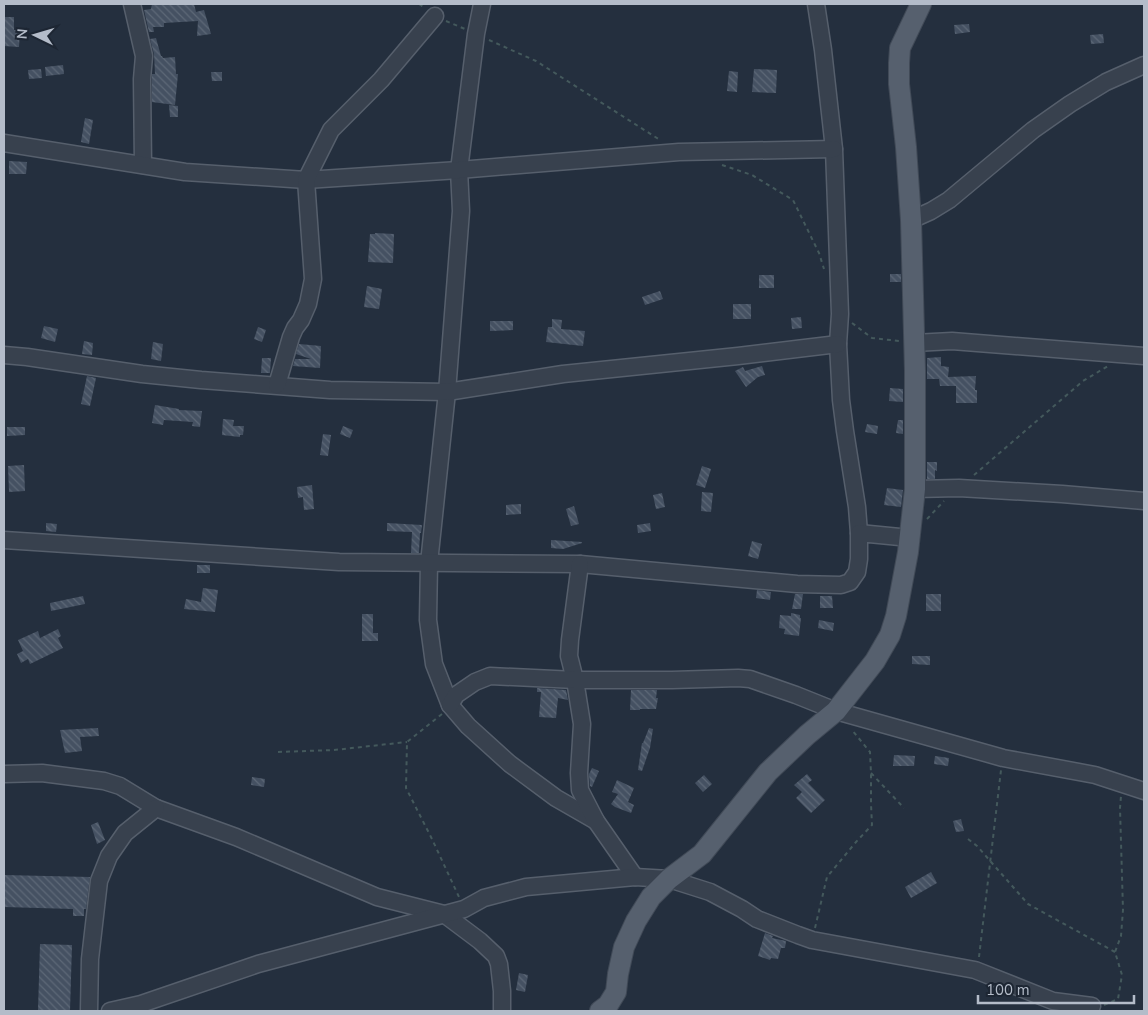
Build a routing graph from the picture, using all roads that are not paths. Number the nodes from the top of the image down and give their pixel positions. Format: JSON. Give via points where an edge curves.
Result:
{"nodes":[{"id":1,"x":132,"y":4,"type":"edge"},
{"id":2,"x":482,"y":4,"type":"edge"},
{"id":3,"x":816,"y":4,"type":"edge"},
{"id":4,"x":921,"y":4,"type":"edge"},
{"id":5,"x":436,"y":16,"type":"dead end"},
{"id":6,"x":1144,"y":65,"type":"edge"},
{"id":7,"x":4,"y":143,"type":"edge"},
{"id":8,"x":834,"y":149,"type":"junction"},
{"id":9,"x":143,"y":165,"type":"junction"},
{"id":10,"x":459,"y":170,"type":"junction"},
{"id":11,"x":306,"y":180,"type":"junction"},
{"id":12,"x":911,"y":220,"type":"junction"},
{"id":13,"x":914,"y":343,"type":"junction"},
{"id":14,"x":838,"y":344,"type":"junction"},
{"id":15,"x":1144,"y":344,"type":"edge"},
{"id":16,"x":1128,"y":354,"type":"junction"},
{"id":17,"x":4,"y":355,"type":"edge"},
{"id":18,"x":1144,"y":356,"type":"edge"},
{"id":19,"x":277,"y":385,"type":"junction"},
{"id":20,"x":447,"y":392,"type":"junction"},
{"id":21,"x":916,"y":489,"type":"junction"},
{"id":22,"x":1144,"y":501,"type":"edge"},
{"id":23,"x":859,"y":533,"type":"junction"},
{"id":24,"x":910,"y":538,"type":"junction"},
{"id":25,"x":4,"y":540,"type":"edge"},
{"id":26,"x":429,"y":563,"type":"junction"},
{"id":27,"x":580,"y":564,"type":"junction"},
{"id":28,"x":575,"y":680,"type":"junction"},
{"id":29,"x":450,"y":705,"type":"junction"},
{"id":30,"x":836,"y":711,"type":"junction"},
{"id":31,"x":4,"y":774,"type":"edge"},
{"id":32,"x":1144,"y":791,"type":"edge"},
{"id":33,"x":156,"y":808,"type":"junction"},
{"id":34,"x":596,"y":821,"type":"junction"},
{"id":35,"x":635,"y":877,"type":"junction"},
{"id":36,"x":669,"y":879,"type":"junction"},
{"id":37,"x":444,"y":914,"type":"junction"},
{"id":38,"x":1092,"y":1006,"type":"road end"},
{"id":39,"x":89,"y":1011,"type":"edge"},
{"id":40,"x":110,"y":1011,"type":"edge"},
{"id":41,"x":502,"y":1011,"type":"edge"},
{"id":42,"x":600,"y":1011,"type":"edge"}],
"edges":[{"from":1,"to":9,"type":"street","via":[[144,56]]},
{"from":2,"to":10,"type":"street"},
{"from":3,"to":8,"type":"street"},
{"from":4,"to":12,"type":"main road","via":[[900,48],[899,62]]},
{"from":5,"to":11,"type":"street","via":[[382,80],[331,130]]},
{"from":6,"to":12,"type":"street","via":[[1106,82],[1070,104],[1033,130],[949,200]]},
{"from":7,"to":9,"type":"street"},
{"from":8,"to":10,"type":"street","via":[[679,152]]},
{"from":8,"to":14,"type":"street","via":[[840,314]]},
{"from":9,"to":11,"type":"street","via":[[185,172]]},
{"from":10,"to":11,"type":"street"},
{"from":10,"to":20,"type":"street","via":[[461,211]]},
{"from":11,"to":19,"type":"street","via":[[313,279],[308,304],[295,328]]},
{"from":12,"to":13,"type":"main road"},
{"from":13,"to":16,"type":"street","via":[[952,342]]},
{"from":13,"to":21,"type":"main road"},
{"from":14,"to":20,"type":"street","via":[[563,374]]},
{"from":14,"to":23,"type":"street","via":[[845,431]]},
{"from":15,"to":16,"type":"street"},
{"from":16,"to":18,"type":"street"},
{"from":17,"to":19,"type":"street","via":[[142,374]]},
{"from":19,"to":20,"type":"street","via":[[330,390]]},
{"from":20,"to":26,"type":"street"},
{"from":21,"to":22,"type":"street","via":[[959,488]]},
{"from":21,"to":24,"type":"main road"},
{"from":23,"to":24,"type":"street"},
{"from":23,"to":27,"type":"street","via":[[857,572],[850,582],[841,585],[797,584]]},
{"from":24,"to":30,"type":"main road","via":[[890,635],[875,661]]},
{"from":25,"to":26,"type":"street","via":[[339,562]]},
{"from":26,"to":27,"type":"street"},
{"from":26,"to":29,"type":"street","via":[[428,620],[434,664]]},
{"from":27,"to":28,"type":"street","via":[[569,656]]},
{"from":28,"to":29,"type":"street","via":[[490,676],[456,695]]},
{"from":28,"to":30,"type":"street","via":[[750,679]]},
{"from":28,"to":34,"type":"street","via":[[582,724],[580,790]]},
{"from":29,"to":34,"type":"street","via":[[510,764],[556,798]]},
{"from":30,"to":32,"type":"street","via":[[1003,758],[1095,775]]},
{"from":30,"to":36,"type":"main road","via":[[768,772],[702,854]]},
{"from":31,"to":33,"type":"street","via":[[42,773],[104,781],[120,786]]},
{"from":33,"to":37,"type":"street","via":[[236,837],[377,897]]},
{"from":33,"to":39,"type":"street","via":[[125,833],[108,856],[99,881],[90,959]]},
{"from":34,"to":35,"type":"street"},
{"from":35,"to":36,"type":"street"},
{"from":35,"to":37,"type":"street","via":[[526,887],[484,898],[464,909]]},
{"from":36,"to":38,"type":"street","via":[[710,892],[764,922],[798,936],[975,970],[1053,1001]]},
{"from":36,"to":42,"type":"main road","via":[[651,897],[636,921],[624,947],[616,992]]},
{"from":37,"to":40,"type":"street","via":[[258,964],[141,1004]]},
{"from":37,"to":41,"type":"street","via":[[496,956]]}]}
